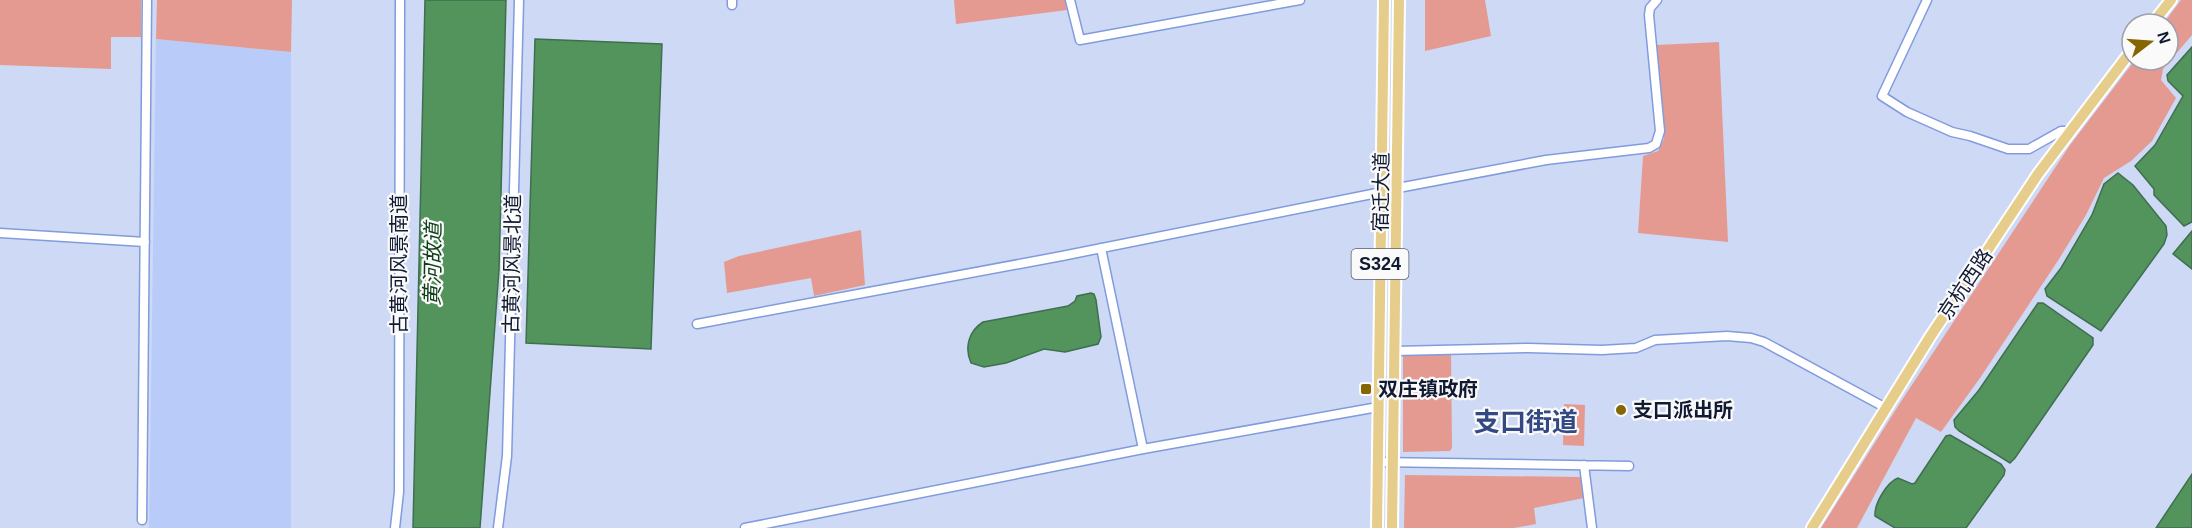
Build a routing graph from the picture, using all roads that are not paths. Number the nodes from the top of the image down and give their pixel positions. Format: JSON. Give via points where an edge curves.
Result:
{"nodes":[{"id":1,"x":147,"y":0,"type":"edge"},
{"id":2,"x":400,"y":0,"type":"edge"},
{"id":3,"x":519,"y":0,"type":"edge"},
{"id":4,"x":1070,"y":0,"type":"edge"},
{"id":5,"x":1300,"y":0,"type":"edge"},
{"id":6,"x":1384,"y":0,"type":"edge"},
{"id":7,"x":1399,"y":0,"type":"edge"},
{"id":8,"x":1657,"y":0,"type":"edge"},
{"id":9,"x":1927,"y":0,"type":"edge"},
{"id":10,"x":2171,"y":0,"type":"edge"},
{"id":11,"x":1288,"y":1,"type":"edge"},
{"id":12,"x":2162,"y":12,"type":"edge"},
{"id":13,"x":2120,"y":65,"type":"edge"},
{"id":14,"x":2069,"y":131,"type":"junction"},
{"id":15,"x":1398,"y":188,"type":"junction"},
{"id":16,"x":1382,"y":192,"type":"junction"},
{"id":17,"x":0,"y":233,"type":"edge"},
{"id":18,"x":145,"y":242,"type":"junction"},
{"id":19,"x":1101,"y":248,"type":"junction"},
{"id":20,"x":697,"y":324,"type":"dead end"},
{"id":21,"x":1395,"y":351,"type":"junction"},
{"id":22,"x":1378,"y":407,"type":"junction"},
{"id":23,"x":1886,"y":408,"type":"junction"},
{"id":24,"x":1143,"y":449,"type":"junction"},
{"id":25,"x":1378,"y":462,"type":"junction"},
{"id":26,"x":1393,"y":462,"type":"junction"},
{"id":27,"x":1584,"y":465,"type":"junction"},
{"id":28,"x":1629,"y":466,"type":"dead end"},
{"id":29,"x":142,"y":520,"type":"dead end"},
{"id":30,"x":395,"y":528,"type":"edge"},
{"id":31,"x":498,"y":528,"type":"edge"},
{"id":32,"x":746,"y":528,"type":"edge"},
{"id":33,"x":1377,"y":528,"type":"edge"},
{"id":34,"x":1392,"y":528,"type":"edge"},
{"id":35,"x":1592,"y":528,"type":"edge"},
{"id":36,"x":1812,"y":528,"type":"edge"}],
"edges":[{"from":1,"to":18,"type":"street"},
{"from":2,"to":30,"type":"street","name":"古黄河风景南道","via":[[399,492]]},
{"from":3,"to":31,"type":"street","name":"古黄河风景北道","via":[[507,456]]},
{"from":4,"to":11,"type":"street","via":[[1080,40]]},
{"from":5,"to":11,"type":"street"},
{"from":6,"to":16,"type":"main road","name":"宿迁大道","number":"S324"},
{"from":7,"to":15,"type":"main road","name":"宿迁大道","number":"S324"},
{"from":8,"to":15,"type":"street","via":[[1649,15],[1659,131],[1656,144]]},
{"from":9,"to":14,"type":"street","via":[[1882,96],[1952,132],[2008,149],[2029,149],[2061,131]]},
{"from":10,"to":12,"type":"main road"},
{"from":13,"to":14,"type":"main road","name":"京杭西路"},
{"from":14,"to":23,"type":"main road","name":"京杭西路"},
{"from":15,"to":21,"type":"main road","name":"宿迁大道","number":"S324"},
{"from":16,"to":19,"type":"street"},
{"from":16,"to":22,"type":"main road","name":"宿迁大道","number":"S324"},
{"from":17,"to":18,"type":"street"},
{"from":18,"to":29,"type":"street"},
{"from":19,"to":20,"type":"street"},
{"from":19,"to":24,"type":"street"},
{"from":21,"to":23,"type":"street","via":[[1602,350],[1636,348],[1655,340],[1751,338]]},
{"from":21,"to":26,"type":"main road","name":"宿迁大道","number":"S324"},
{"from":22,"to":24,"type":"street"},
{"from":22,"to":25,"type":"main road","name":"宿迁大道","number":"S324"},
{"from":23,"to":36,"type":"main road","name":"京杭西路"},
{"from":24,"to":32,"type":"street"},
{"from":25,"to":26,"type":"street"},
{"from":25,"to":33,"type":"main road","name":"宿迁大道","number":"S324"},
{"from":26,"to":27,"type":"street"},
{"from":26,"to":34,"type":"main road","name":"宿迁大道","number":"S324"},
{"from":27,"to":28,"type":"street"},
{"from":27,"to":35,"type":"street"}]}
